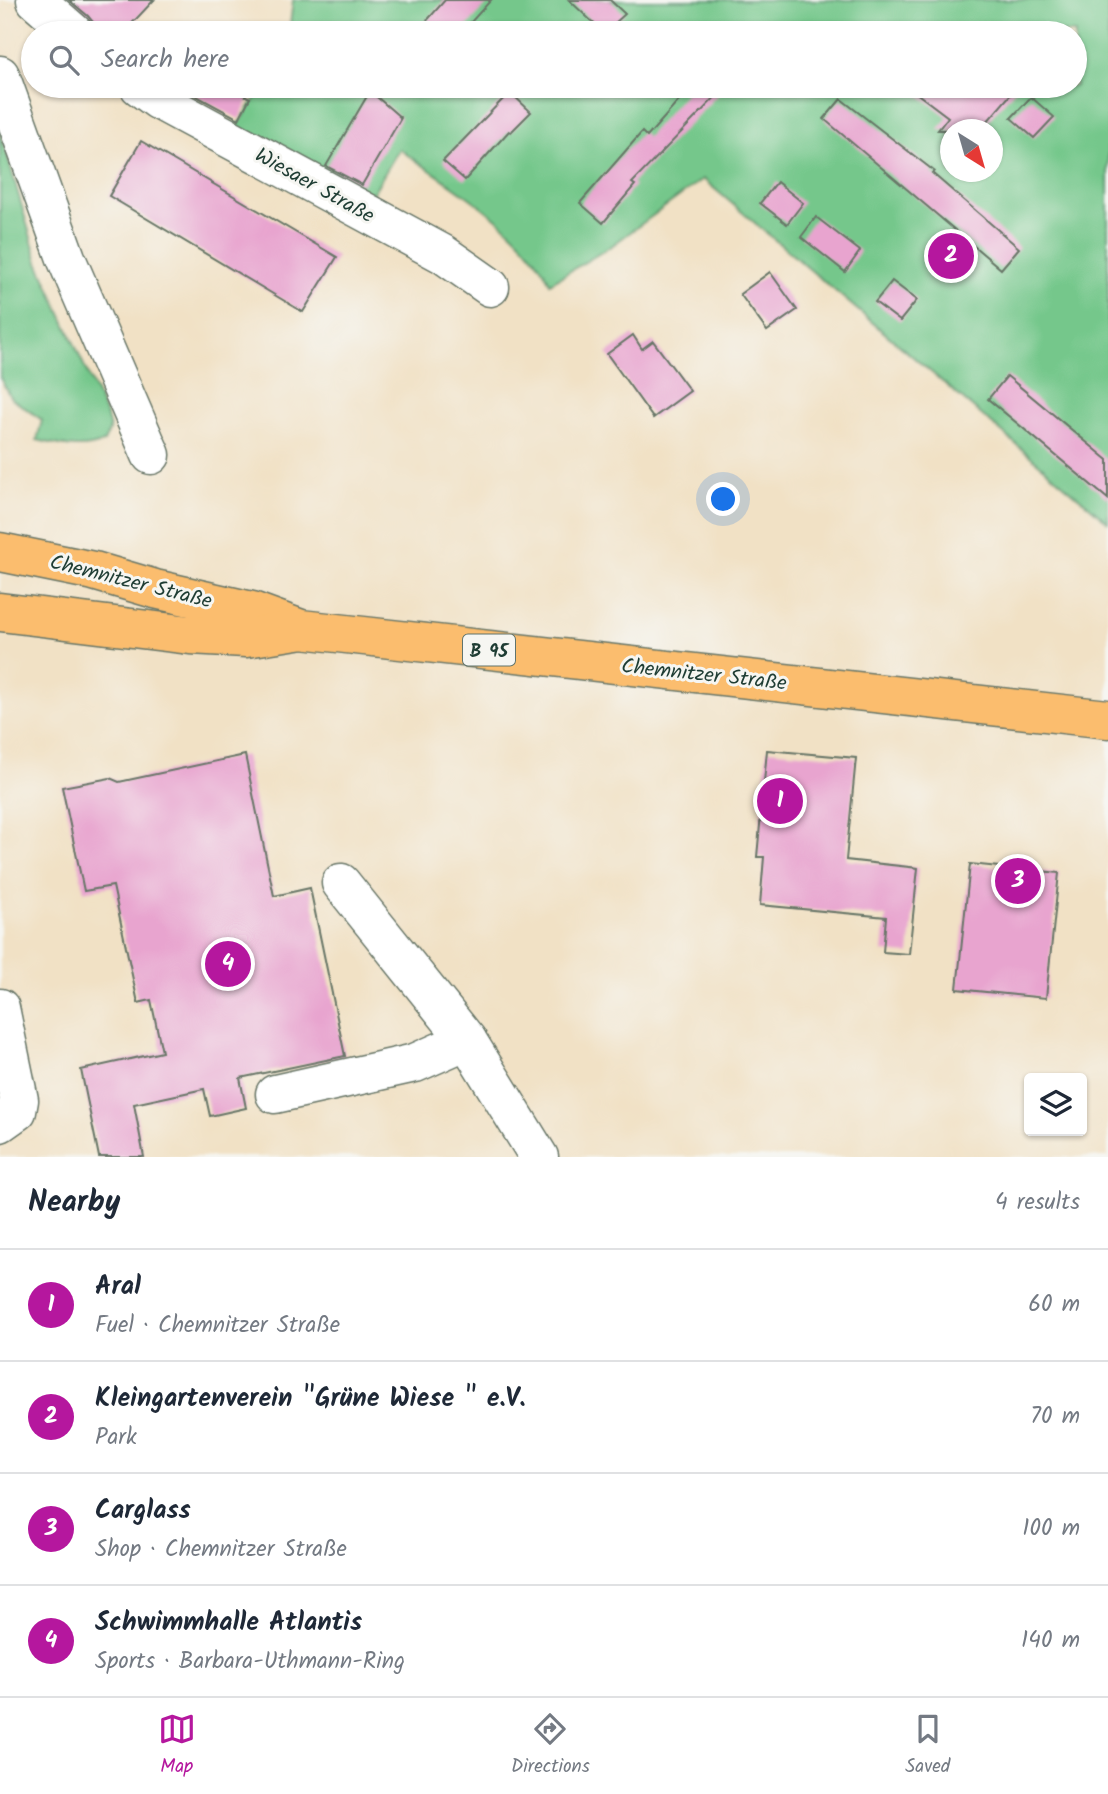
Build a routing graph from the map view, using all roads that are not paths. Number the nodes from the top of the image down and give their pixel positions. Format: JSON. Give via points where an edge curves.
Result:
{"nodes":[{"id":1,"x":36,"y":0,"type":"edge"},
{"id":2,"x":60,"y":21,"type":"edge"},
{"id":3,"x":0,"y":75,"type":"edge"},
{"id":4,"x":155,"y":98,"type":"edge"},
{"id":5,"x":490,"y":287,"type":"dead end"},
{"id":6,"x":151,"y":455,"type":"dead end"},
{"id":7,"x":0,"y":551,"type":"edge"},
{"id":8,"x":0,"y":612,"type":"edge"},
{"id":9,"x":301,"y":629,"type":"junction"},
{"id":10,"x":1108,"y":719,"type":"edge"},
{"id":11,"x":341,"y":883,"type":"dead end"},
{"id":12,"x":0,"y":1008,"type":"edge"},
{"id":13,"x":467,"y":1040,"type":"junction"},
{"id":14,"x":275,"y":1094,"type":"dead end"},
{"id":15,"x":0,"y":1123,"type":"edge"},
{"id":16,"x":539,"y":1157,"type":"edge"}],
"edges":[{"from":1,"to":2,"type":"street"},
{"from":3,"to":6,"type":"street","via":[[66,258]]},
{"from":4,"to":5,"type":"street","name":"Wiesaer Straße","via":[[443,254]]},
{"from":7,"to":9,"type":"main road","name":"Chemnitzer Straße","number":"B 95","via":[[252,611]]},
{"from":8,"to":9,"type":"main road","name":"Chemnitzer Straße","number":"B 95","via":[[190,635],[246,638]]},
{"from":9,"to":10,"type":"main road","name":"Chemnitzer Straße","number":"B 95"},
{"from":11,"to":13,"type":"street"},
{"from":12,"to":15,"type":"street","via":[[19,1100],[17,1111]]},
{"from":13,"to":14,"type":"street","via":[[415,1063]]},
{"from":13,"to":16,"type":"street"}]}
